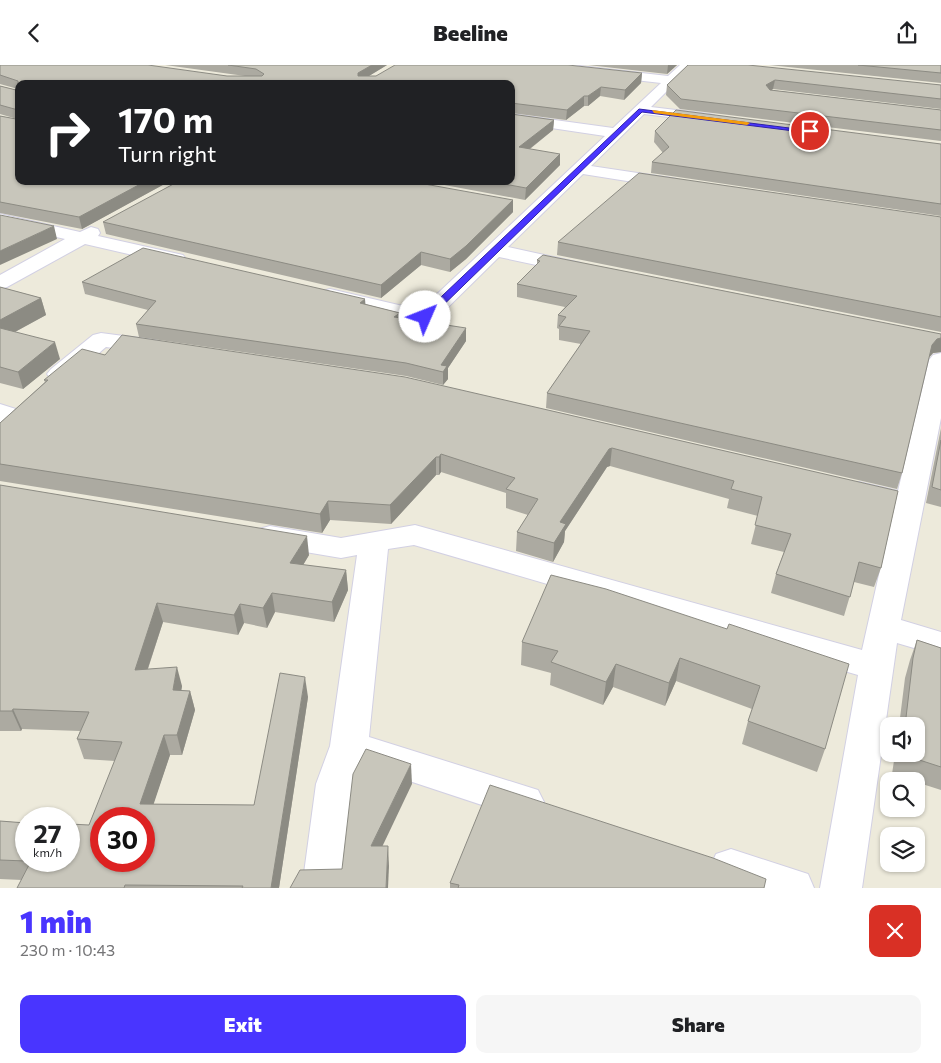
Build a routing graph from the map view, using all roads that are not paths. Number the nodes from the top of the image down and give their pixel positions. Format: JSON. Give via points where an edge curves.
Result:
{"nodes":[{"id":1,"x":539,"y":65,"type":"edge"},
{"id":2,"x":687,"y":65,"type":"edge"},
{"id":3,"x":671,"y":80,"type":"junction"},
{"id":4,"x":641,"y":110,"type":"junction"},
{"id":5,"x":515,"y":120,"type":"edge"},
{"id":6,"x":728,"y":121,"type":"edge"},
{"id":7,"x":617,"y":133,"type":"junction"},
{"id":8,"x":579,"y":169,"type":"junction"},
{"id":9,"x":686,"y":185,"type":"edge"},
{"id":10,"x":518,"y":205,"type":"dead end"},
{"id":11,"x":538,"y":209,"type":"junction"},
{"id":12,"x":0,"y":219,"type":"edge"},
{"id":13,"x":110,"y":223,"type":"edge"},
{"id":14,"x":85,"y":237,"type":"junction"},
{"id":15,"x":495,"y":250,"type":"junction"},
{"id":16,"x":192,"y":262,"type":"edge"},
{"id":17,"x":592,"y":270,"type":"edge"},
{"id":18,"x":0,"y":283,"type":"edge"},
{"id":19,"x":309,"y":290,"type":"edge"},
{"id":20,"x":180,"y":351,"type":"edge"},
{"id":21,"x":941,"y":360,"type":"edge"},
{"id":22,"x":15,"y":409,"type":"edge"},
{"id":23,"x":832,"y":485,"type":"edge"},
{"id":24,"x":910,"y":503,"type":"junction"},
{"id":25,"x":244,"y":531,"type":"edge"},
{"id":26,"x":374,"y":542,"type":"junction"},
{"id":27,"x":883,"y":627,"type":"junction"},
{"id":28,"x":941,"y":644,"type":"edge"},
{"id":29,"x":875,"y":667,"type":"junction"},
{"id":30,"x":349,"y":746,"type":"junction"},
{"id":31,"x":557,"y":812,"type":"edge"},
{"id":32,"x":699,"y":858,"type":"edge"},
{"id":33,"x":323,"y":888,"type":"edge"},
{"id":34,"x":794,"y":888,"type":"edge"},
{"id":35,"x":840,"y":888,"type":"edge"}],
"edges":[{"from":1,"to":3,"type":"street"},
{"from":2,"to":3,"type":"street"},
{"from":3,"to":4,"type":"street"},
{"from":4,"to":6,"type":"street"},
{"from":4,"to":7,"type":"street"},
{"from":5,"to":7,"type":"street"},
{"from":7,"to":8,"type":"street"},
{"from":8,"to":9,"type":"street"},
{"from":8,"to":11,"type":"street"},
{"from":10,"to":11,"type":"street"},
{"from":11,"to":15,"type":"street"},
{"from":12,"to":14,"type":"street"},
{"from":13,"to":14,"type":"street"},
{"from":14,"to":16,"type":"street"},
{"from":14,"to":18,"type":"street"},
{"from":15,"to":17,"type":"street"},
{"from":15,"to":19,"type":"street","via":[[425,317]]},
{"from":20,"to":22,"type":"street","via":[[101,340]]},
{"from":21,"to":24,"type":"street"},
{"from":23,"to":24,"type":"street"},
{"from":24,"to":27,"type":"street"},
{"from":25,"to":26,"type":"street","via":[[341,548]]},
{"from":26,"to":29,"type":"street","via":[[415,535]]},
{"from":26,"to":30,"type":"street"},
{"from":27,"to":28,"type":"street"},
{"from":27,"to":29,"type":"street"},
{"from":29,"to":35,"type":"street"},
{"from":30,"to":31,"type":"street"},
{"from":30,"to":33,"type":"street","via":[[335,784]]},
{"from":32,"to":34,"type":"street"}]}
